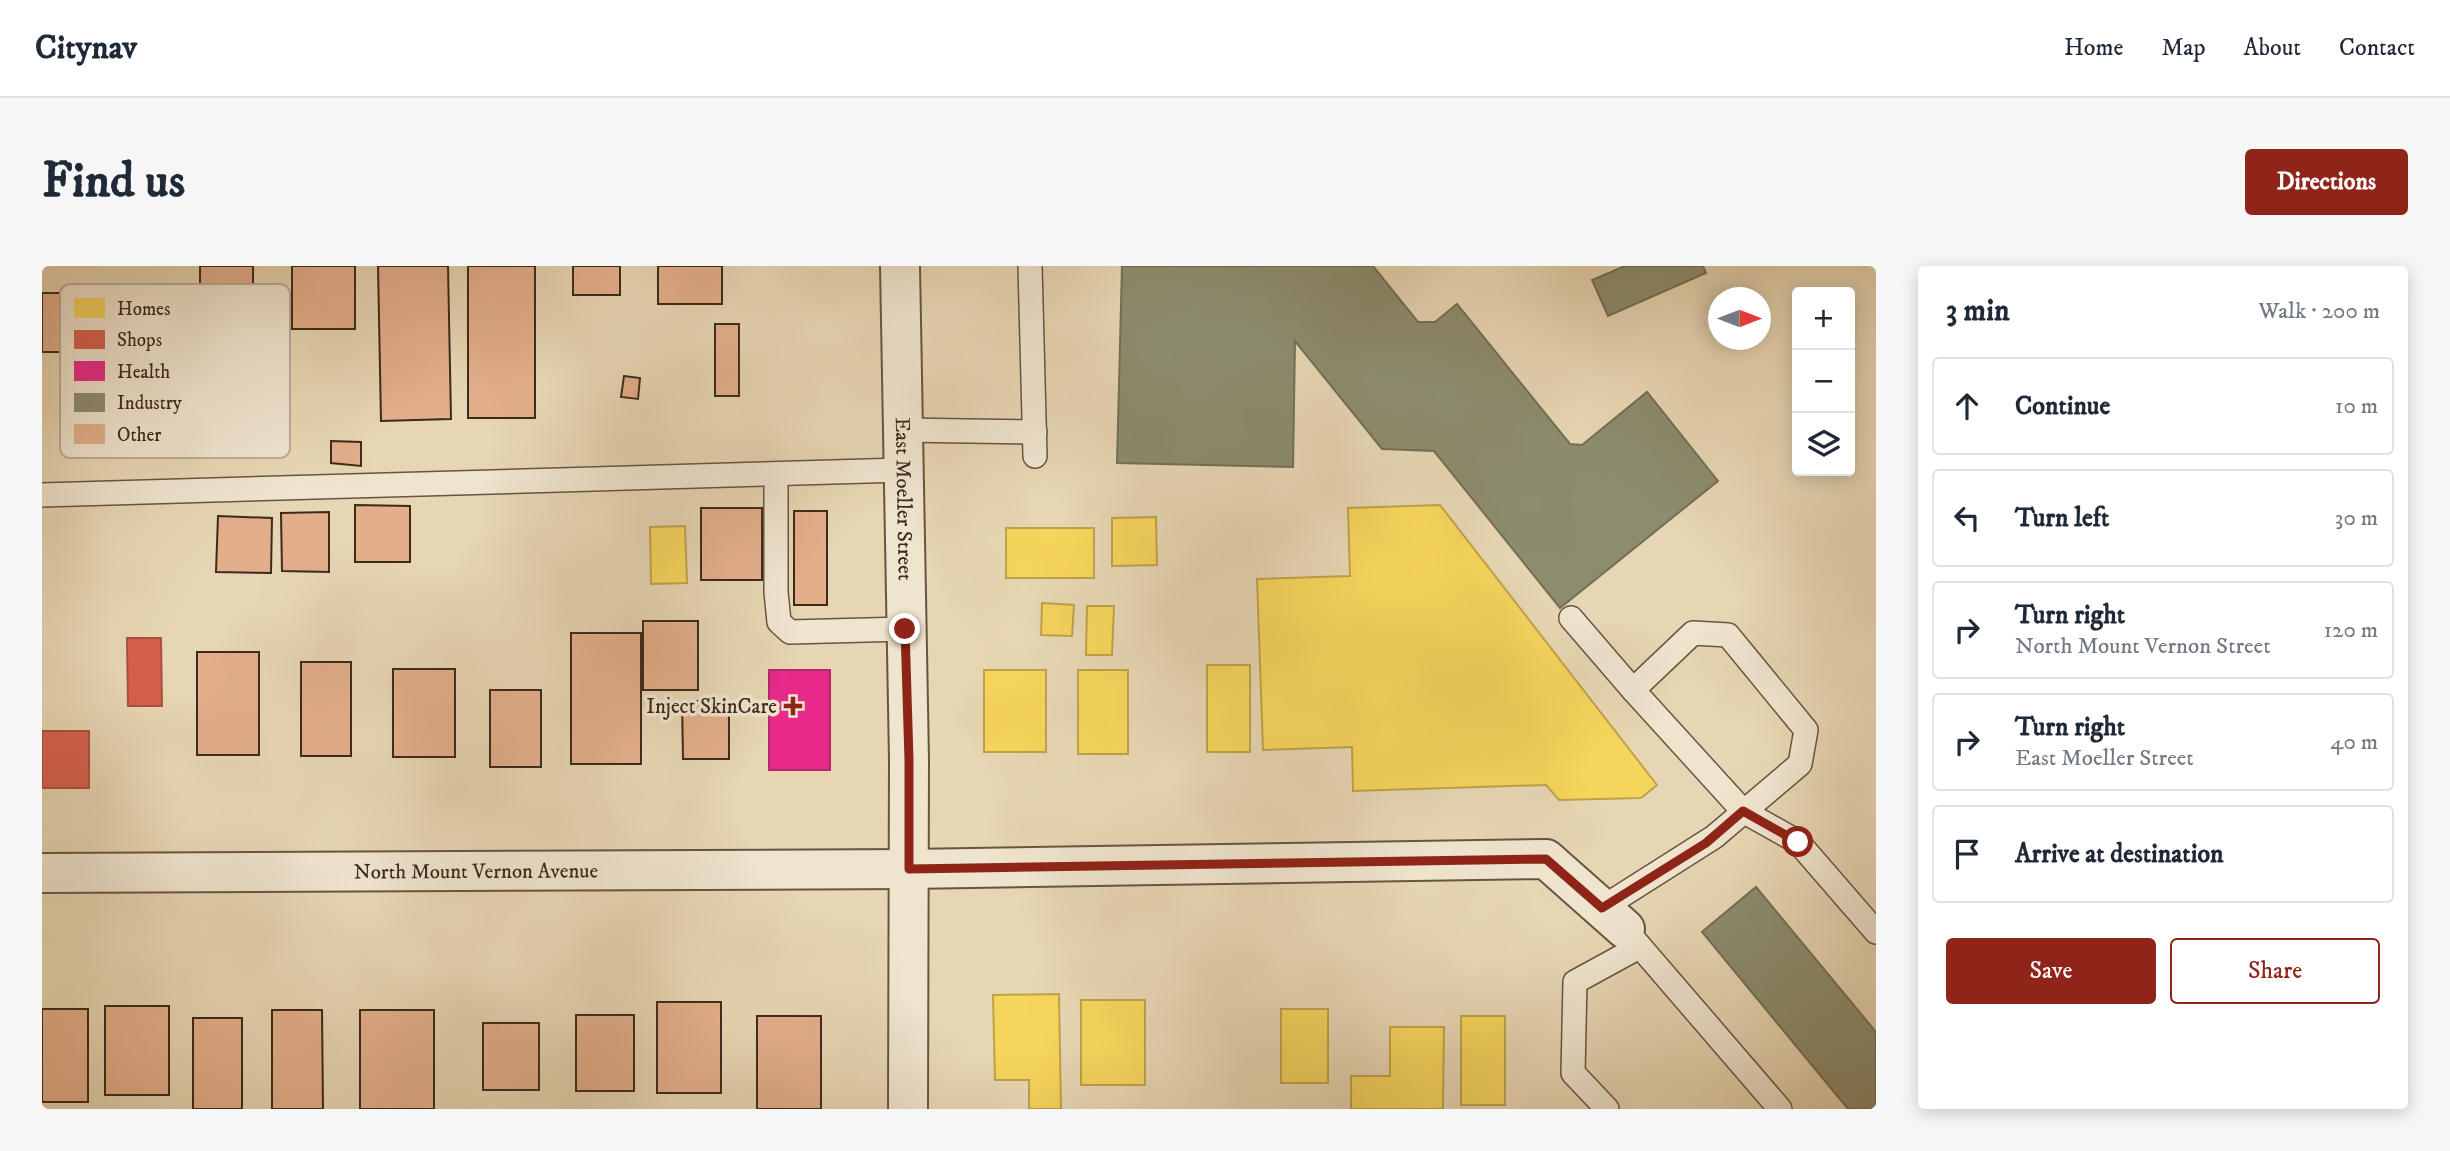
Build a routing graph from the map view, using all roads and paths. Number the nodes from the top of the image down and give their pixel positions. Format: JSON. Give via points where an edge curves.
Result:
{"nodes":[{"id":1,"x":900,"y":266,"type":"edge"},
{"id":2,"x":1030,"y":266,"type":"edge"},
{"id":3,"x":902,"y":430,"type":"junction"},
{"id":4,"x":1035,"y":432,"type":"junction"},
{"id":5,"x":1035,"y":456,"type":"dead end"},
{"id":6,"x":902,"y":470,"type":"junction"},
{"id":7,"x":776,"y":474,"type":"junction"},
{"id":8,"x":42,"y":495,"type":"edge"},
{"id":9,"x":1571,"y":618,"type":"dead end"},
{"id":10,"x":905,"y":629,"type":"junction"},
{"id":11,"x":1633,"y":690,"type":"junction"},
{"id":12,"x":1743,"y":811,"type":"junction"},
{"id":13,"x":909,"y":869,"type":"junction"},
{"id":14,"x":42,"y":873,"type":"edge"},
{"id":15,"x":1622,"y":928,"type":"junction"},
{"id":16,"x":1876,"y":932,"type":"edge"},
{"id":17,"x":908,"y":1109,"type":"edge"},
{"id":18,"x":1606,"y":1109,"type":"edge"},
{"id":19,"x":1780,"y":1109,"type":"edge"}],
"edges":[{"from":1,"to":3,"type":"street","name":"East Moeller Street"},
{"from":2,"to":4,"type":"lane"},
{"from":3,"to":4,"type":"lane"},
{"from":3,"to":6,"type":"street","name":"East Moeller Street"},
{"from":4,"to":5,"type":"lane"},
{"from":6,"to":7,"type":"lane"},
{"from":6,"to":10,"type":"street","name":"East Moeller Street"},
{"from":7,"to":8,"type":"lane"},
{"from":7,"to":10,"type":"lane","via":[[779,622],[790,632]]},
{"from":9,"to":11,"type":"lane"},
{"from":10,"to":13,"type":"street","name":"East Moeller Street"},
{"from":11,"to":12,"type":"lane"},
{"from":11,"to":12,"type":"lane","via":[[1693,634],[1728,635],[1806,730],[1800,764]]},
{"from":12,"to":15,"type":"lane"},
{"from":12,"to":16,"type":"lane","via":[[1798,842]]},
{"from":13,"to":14,"type":"street","name":"North Mount Vernon Avenue"},
{"from":13,"to":15,"type":"street","name":"North Mount Vernon Avenue","via":[[1546,859]]},
{"from":13,"to":17,"type":"street","name":"East Moeller Street"},
{"from":15,"to":18,"type":"lane","via":[[1575,982],[1573,1073]]},
{"from":15,"to":19,"type":"lane"}]}
